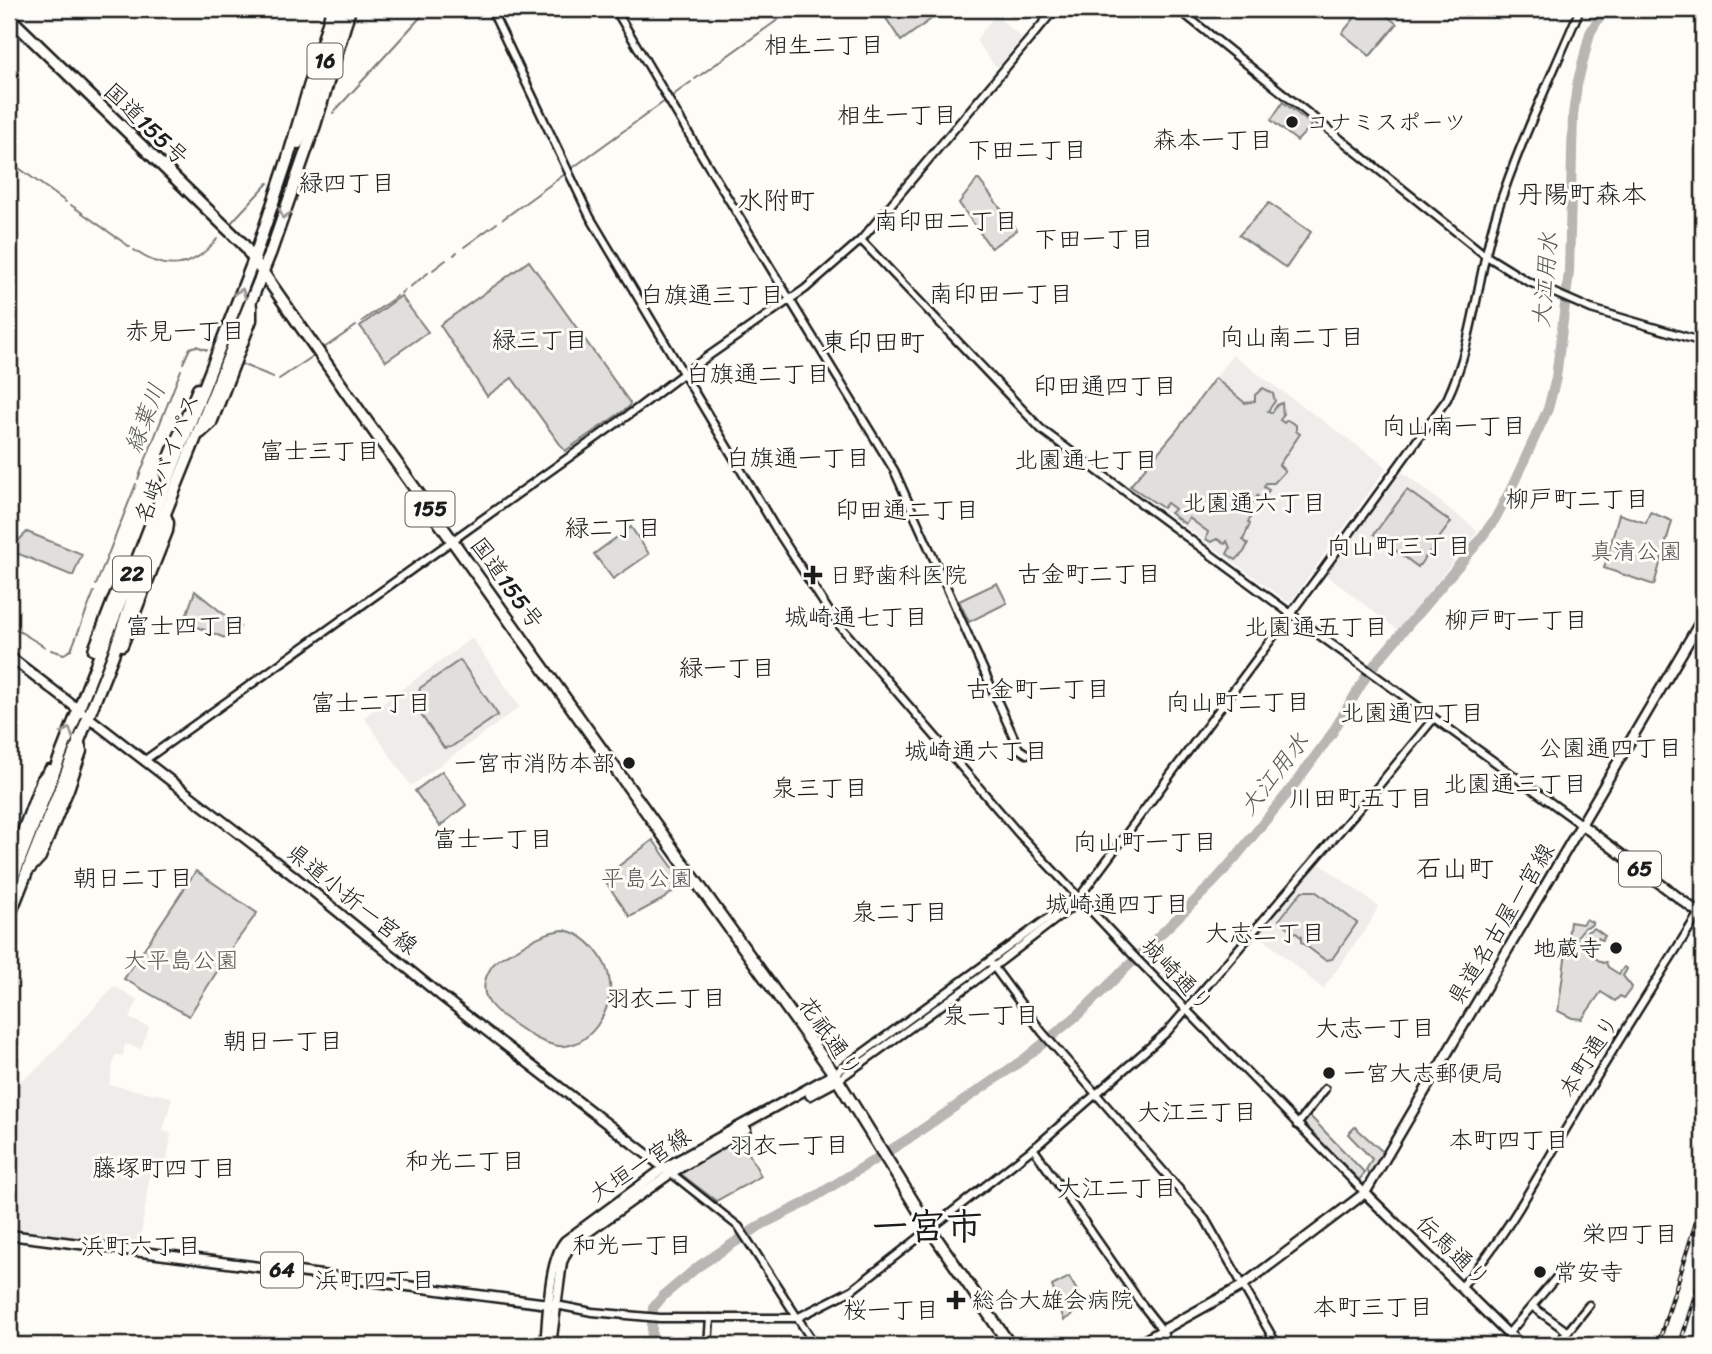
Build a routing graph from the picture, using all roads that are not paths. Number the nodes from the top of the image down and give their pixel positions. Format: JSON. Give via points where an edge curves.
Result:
{"nodes":[{"id":1,"x":332,"y":9,"type":"edge"},
{"id":2,"x":340,"y":9,"type":"edge"},
{"id":3,"x":350,"y":9,"type":"edge"},
{"id":4,"x":491,"y":9,"type":"edge"},
{"id":5,"x":615,"y":9,"type":"edge"},
{"id":6,"x":1055,"y":9,"type":"edge"},
{"id":7,"x":1178,"y":9,"type":"edge"},
{"id":8,"x":1580,"y":9,"type":"edge"},
{"id":9,"x":9,"y":17,"type":"edge"},
{"id":10,"x":9,"y":25,"type":"edge"},
{"id":11,"x":288,"y":158,"type":"junction"},
{"id":12,"x":861,"y":240,"type":"junction"},
{"id":13,"x":1485,"y":255,"type":"junction"},
{"id":14,"x":254,"y":259,"type":"junction"},
{"id":15,"x":263,"y":272,"type":"junction"},
{"id":16,"x":251,"y":298,"type":"junction"},
{"id":17,"x":791,"y":298,"type":"junction"},
{"id":18,"x":225,"y":333,"type":"junction"},
{"id":19,"x":1703,"y":342,"type":"edge"},
{"id":20,"x":229,"y":354,"type":"junction"},
{"id":21,"x":230,"y":372,"type":"junction"},
{"id":22,"x":684,"y":373,"type":"junction"},
{"id":23,"x":195,"y":395,"type":"junction"},
{"id":24,"x":198,"y":408,"type":"junction"},
{"id":25,"x":196,"y":437,"type":"junction"},
{"id":26,"x":167,"y":484,"type":"junction"},
{"id":27,"x":165,"y":514,"type":"junction"},
{"id":28,"x":452,"y":540,"type":"junction"},
{"id":29,"x":140,"y":555,"type":"junction"},
{"id":30,"x":139,"y":578,"type":"junction"},
{"id":31,"x":142,"y":593,"type":"junction"},
{"id":32,"x":111,"y":608,"type":"junction"},
{"id":33,"x":1291,"y":613,"type":"junction"},
{"id":34,"x":1703,"y":617,"type":"edge"},
{"id":35,"x":114,"y":621,"type":"junction"},
{"id":36,"x":113,"y":655,"type":"junction"},
{"id":37,"x":9,"y":656,"type":"edge"},
{"id":38,"x":83,"y":694,"type":"junction"},
{"id":39,"x":77,"y":709,"type":"junction"},
{"id":40,"x":88,"y":717,"type":"junction"},
{"id":41,"x":1434,"y":718,"type":"junction"},
{"id":42,"x":78,"y":739,"type":"junction"},
{"id":43,"x":1027,"y":754,"type":"dead end"},
{"id":44,"x":58,"y":758,"type":"junction"},
{"id":45,"x":607,"y":758,"type":"joint"},
{"id":46,"x":145,"y":760,"type":"junction"},
{"id":47,"x":1582,"y":825,"type":"junction"},
{"id":48,"x":42,"y":831,"type":"junction"},
{"id":49,"x":43,"y":849,"type":"junction"},
{"id":50,"x":9,"y":869,"type":"edge"},
{"id":51,"x":26,"y":871,"type":"junction"},
{"id":52,"x":9,"y":888,"type":"edge"},
{"id":53,"x":1078,"y":896,"type":"junction"},
{"id":54,"x":1702,"y":912,"type":"edge"},
{"id":55,"x":9,"y":917,"type":"edge"},
{"id":56,"x":992,"y":964,"type":"junction"},
{"id":57,"x":1187,"y":1011,"type":"junction"},
{"id":58,"x":836,"y":1077,"type":"junction"},
{"id":59,"x":1325,"y":1089,"type":"dead end"},
{"id":60,"x":1095,"y":1095,"type":"junction"},
{"id":61,"x":1297,"y":1125,"type":"junction"},
{"id":62,"x":1032,"y":1148,"type":"junction"},
{"id":63,"x":667,"y":1170,"type":"junction"},
{"id":64,"x":1365,"y":1193,"type":"junction"},
{"id":65,"x":930,"y":1230,"type":"junction"},
{"id":66,"x":9,"y":1235,"type":"edge"},
{"id":67,"x":1562,"y":1271,"type":"dead end"},
{"id":68,"x":1242,"y":1286,"type":"junction"},
{"id":69,"x":1462,"y":1286,"type":"junction"},
{"id":70,"x":553,"y":1305,"type":"junction"},
{"id":71,"x":1589,"y":1305,"type":"dead end"},
{"id":72,"x":1534,"y":1307,"type":"junction"},
{"id":73,"x":710,"y":1318,"type":"junction"},
{"id":74,"x":797,"y":1318,"type":"junction"},
{"id":75,"x":1163,"y":1330,"type":"junction"},
{"id":76,"x":1568,"y":1332,"type":"junction"},
{"id":77,"x":1513,"y":1339,"type":"edge"},
{"id":78,"x":545,"y":1345,"type":"edge"},
{"id":79,"x":551,"y":1345,"type":"edge"},
{"id":80,"x":708,"y":1345,"type":"edge"},
{"id":81,"x":815,"y":1345,"type":"edge"},
{"id":82,"x":1010,"y":1345,"type":"edge"},
{"id":83,"x":1136,"y":1345,"type":"edge"},
{"id":84,"x":1168,"y":1345,"type":"edge"},
{"id":85,"x":1276,"y":1345,"type":"edge"},
{"id":86,"x":1522,"y":1345,"type":"edge"},
{"id":87,"x":1557,"y":1345,"type":"edge"},
{"id":88,"x":1630,"y":1345,"type":"edge"},
{"id":89,"x":1638,"y":1345,"type":"edge"}],
"edges":[{"from":1,"to":11,"type":"highway","name":"名岐バイパス","number":"22"},
{"from":2,"to":11,"type":"highway","number":"16","via":[[309,113]]},
{"from":3,"to":15,"type":"highway","name":"名岐バイパス","number":"22","one_way":true},
{"from":4,"to":22,"type":"street","name":"城崎通り","via":[[590,217]]},
{"from":5,"to":17,"type":"street"},
{"from":6,"to":12,"type":"street"},
{"from":7,"to":13,"type":"street"},
{"from":8,"to":13,"type":"street","via":[[1497,210]]},
{"from":9,"to":14,"type":"highway","name":"国道155号","number":"155"},
{"from":10,"to":14,"type":"highway","name":"国道155号","number":"155"},
{"from":11,"to":14,"type":"highway","name":"名岐バイパス","number":"22"},
{"from":12,"to":17,"type":"street"},
{"from":12,"to":33,"type":"street","via":[[1042,430]]},
{"from":13,"to":19,"type":"street","via":[[1527,281],[1569,299]]},
{"from":13,"to":33,"type":"street","via":[[1469,335],[1447,399]]},
{"from":14,"to":15,"type":"highway","name":"国道155号","number":"155"},
{"from":18,"to":14,"type":"highway","name":"名岐バイパス","number":"22","one_way":true},
{"from":15,"to":16,"type":"highway","name":"名岐バイパス","number":"22"},
{"from":15,"to":28,"type":"highway","name":"国道155号","number":"155"},
{"from":16,"to":20,"type":"highway","name":"名岐バイパス","number":"22"},
{"from":16,"to":21,"type":"highway","number":"22","via":[[251,320]]},
{"from":17,"to":22,"type":"street"},
{"from":17,"to":43,"type":"street","via":[[894,470],[1019,749]]},
{"from":18,"to":23,"type":"highway","number":"22"},
{"from":18,"to":24,"type":"highway","name":"名岐バイパス","number":"22"},
{"from":20,"to":21,"type":"highway"},
{"from":20,"to":25,"type":"highway","name":"名岐バイパス","number":"22"},
{"from":21,"to":25,"type":"highway","number":"22","via":[[211,422]]},
{"from":22,"to":28,"type":"street"},
{"from":22,"to":53,"type":"street","name":"城崎通り","via":[[834,619]]},
{"from":23,"to":24,"type":"highway"},
{"from":23,"to":26,"type":"highway","number":"22","via":[[168,462]]},
{"from":24,"to":26,"type":"highway","name":"名岐バイパス","number":"22"},
{"from":25,"to":27,"type":"highway","name":"名岐バイパス","number":"22"},
{"from":26,"to":29,"type":"highway","name":"名岐バイパス","number":"22"},
{"from":27,"to":30,"type":"highway","name":"名岐バイパス","number":"22"},
{"from":27,"to":31,"type":"highway","number":"22","via":[[167,531]]},
{"from":28,"to":45,"type":"highway","name":"国道155号","number":"155"},
{"from":28,"to":46,"type":"street"},
{"from":29,"to":32,"type":"highway","number":"22","via":[[130,564]]},
{"from":29,"to":35,"type":"highway","name":"名岐バイパス","number":"22"},
{"from":30,"to":31,"type":"highway"},
{"from":30,"to":36,"type":"highway","name":"名岐バイパス","number":"22"},
{"from":31,"to":36,"type":"highway","number":"22","via":[[124,642]]},
{"from":32,"to":35,"type":"highway"},
{"from":32,"to":38,"type":"highway","number":"22","via":[[82,682]]},
{"from":33,"to":41,"type":"street"},
{"from":33,"to":53,"type":"street"},
{"from":34,"to":47,"type":"main road","name":"県道名古屋一宮線"},
{"from":35,"to":38,"type":"highway","name":"名岐バイパス","number":"22"},
{"from":36,"to":40,"type":"highway","name":"名岐バイパス","number":"22"},
{"from":37,"to":39,"type":"main road","name":"県道小折一宮線"},
{"from":38,"to":39,"type":"highway","name":"名岐バイパス","number":"22"},
{"from":39,"to":40,"type":"main road","name":"県道小折一宮線"},
{"from":44,"to":39,"type":"highway","name":"名岐バイパス","number":"22","one_way":true},
{"from":40,"to":42,"type":"highway","name":"名岐バイパス","number":"22"},
{"from":40,"to":46,"type":"main road","name":"県道小折一宮線"},
{"from":41,"to":47,"type":"street"},
{"from":41,"to":57,"type":"street"},
{"from":42,"to":48,"type":"highway","name":"名岐バイパス","number":"22"},
{"from":42,"to":49,"type":"highway","number":"22","via":[[81,751]]},
{"from":44,"to":50,"type":"highway","number":"22","via":[[43,780]]},
{"from":44,"to":52,"type":"highway","name":"名岐バイパス","number":"22"},
{"from":45,"to":58,"type":"highway","name":"花祇通り","number":"155"},
{"from":46,"to":63,"type":"main road","name":"県道小折一宮線"},
{"from":47,"to":54,"type":"main road","number":"65"},
{"from":47,"to":64,"type":"main road","name":"県道名古屋一宮線"},
{"from":48,"to":49,"type":"highway"},
{"from":48,"to":51,"type":"highway","name":"名岐バイパス","number":"22"},
{"from":49,"to":51,"type":"highway","number":"22"},
{"from":51,"to":55,"type":"highway","name":"名岐バイパス","number":"22"},
{"from":53,"to":56,"type":"street"},
{"from":53,"to":57,"type":"street","name":"城崎通り"},
{"from":54,"to":69,"type":"street","name":"本町通り","via":[[1506,1232]]},
{"from":56,"to":58,"type":"street"},
{"from":56,"to":60,"type":"street"},
{"from":57,"to":60,"type":"street"},
{"from":57,"to":61,"type":"street","name":"城崎通り"},
{"from":58,"to":63,"type":"main road","name":"大垣一宮線"},
{"from":58,"to":65,"type":"highway","name":"花祇通り","number":"155"},
{"from":59,"to":61,"type":"street"},
{"from":60,"to":62,"type":"street"},
{"from":60,"to":68,"type":"street","via":[[1205,1219]]},
{"from":61,"to":64,"type":"street","name":"城崎通り"},
{"from":62,"to":65,"type":"street"},
{"from":62,"to":75,"type":"street"},
{"from":63,"to":70,"type":"main road","name":"大垣一宮線","via":[[559,1248],[554,1262]]},
{"from":63,"to":74,"type":"street","via":[[741,1231]]},
{"from":64,"to":68,"type":"main road","name":"県道名古屋一宮線"},
{"from":64,"to":69,"type":"main road","name":"伝馬通り"},
{"from":65,"to":74,"type":"street","via":[[852,1290]]},
{"from":65,"to":82,"type":"highway","name":"花祇通り","number":"155"},
{"from":66,"to":70,"type":"main road","number":"64"},
{"from":67,"to":72,"type":"street"},
{"from":68,"to":75,"type":"main road","name":"県道名古屋一宮線"},
{"from":68,"to":85,"type":"street"},
{"from":69,"to":77,"type":"main road","name":"伝馬通り"},
{"from":70,"to":73,"type":"street","via":[[654,1318]]},
{"from":70,"to":78,"type":"main road","name":"大垣一宮線"},
{"from":70,"to":79,"type":"main road","name":"大垣一宮線"},
{"from":71,"to":76,"type":"street"},
{"from":72,"to":76,"type":"street"},
{"from":72,"to":77,"type":"street"},
{"from":73,"to":74,"type":"street"},
{"from":73,"to":80,"type":"street"},
{"from":74,"to":81,"type":"street"},
{"from":75,"to":83,"type":"main road","name":"県道名古屋一宮線"},
{"from":75,"to":84,"type":"street"},
{"from":76,"to":87,"type":"street"},
{"from":77,"to":86,"type":"main road","name":"伝馬通り"},
{"from":88,"to":89,"type":"street"}]}
